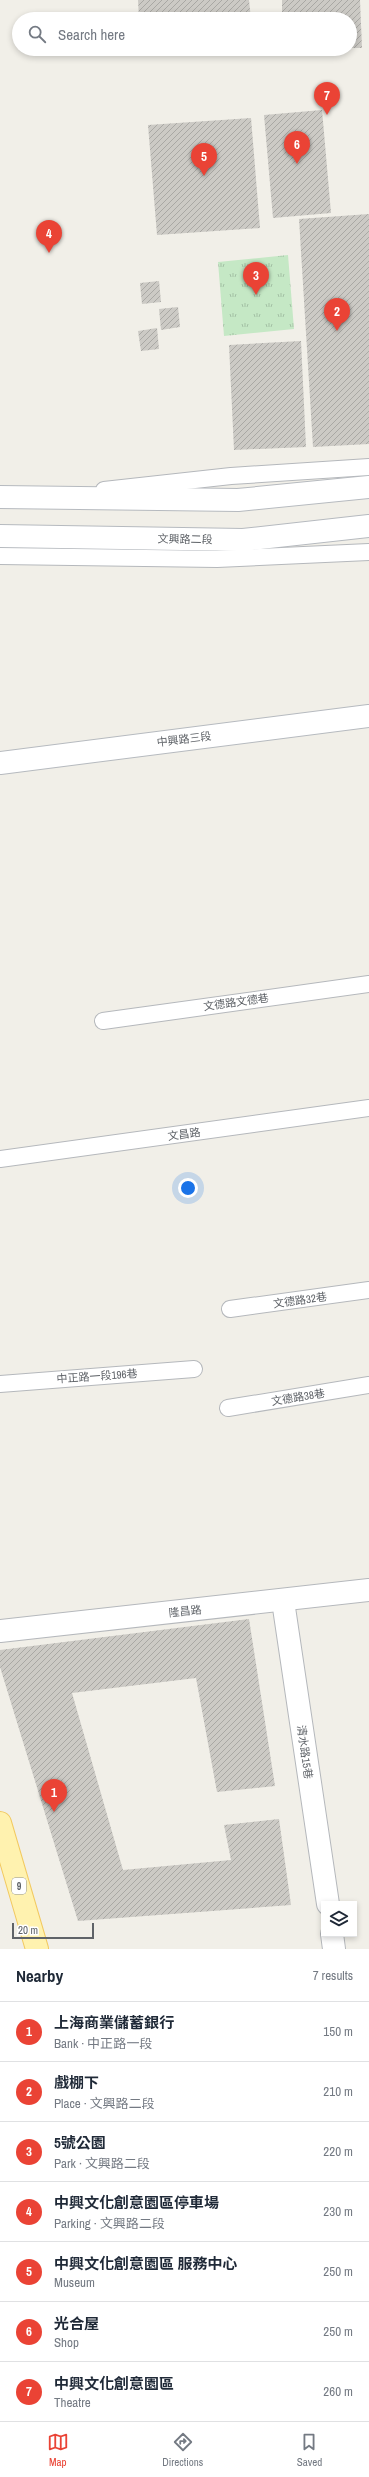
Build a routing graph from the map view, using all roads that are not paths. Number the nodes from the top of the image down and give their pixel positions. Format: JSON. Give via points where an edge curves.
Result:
{"nodes":[{"id":1,"x":369,"y":467,"type":"edge"},
{"id":2,"x":369,"y":487,"type":"edge"},
{"id":3,"x":0,"y":497,"type":"edge"},
{"id":4,"x":33,"y":497,"type":"junction"},
{"id":5,"x":369,"y":526,"type":"edge"},
{"id":6,"x":0,"y":536,"type":"edge"},
{"id":7,"x":369,"y":552,"type":"edge"},
{"id":8,"x":0,"y":556,"type":"edge"},
{"id":9,"x":369,"y":716,"type":"edge"},
{"id":10,"x":0,"y":763,"type":"edge"},
{"id":11,"x":369,"y":984,"type":"edge"},
{"id":12,"x":104,"y":1021,"type":"dead end"},
{"id":13,"x":369,"y":1108,"type":"edge"},
{"id":14,"x":0,"y":1159,"type":"edge"},
{"id":15,"x":369,"y":1290,"type":"edge"},
{"id":16,"x":230,"y":1309,"type":"dead end"},
{"id":17,"x":194,"y":1369,"type":"dead end"},
{"id":18,"x":0,"y":1384,"type":"edge"},
{"id":19,"x":369,"y":1385,"type":"edge"},
{"id":20,"x":228,"y":1408,"type":"dead end"},
{"id":21,"x":369,"y":1590,"type":"edge"},
{"id":22,"x":283,"y":1601,"type":"junction"},
{"id":23,"x":0,"y":1631,"type":"edge"},
{"id":24,"x":0,"y":1823,"type":"edge"},
{"id":25,"x":328,"y":1901,"type":"edge"},
{"id":26,"x":332,"y":1937,"type":"edge"},
{"id":27,"x":37,"y":1949,"type":"edge"},
{"id":28,"x":334,"y":1949,"type":"edge"}],
"edges":[{"from":1,"to":4,"type":"lane","via":[[232,476]]},
{"from":2,"to":4,"type":"street","via":[[238,500]]},
{"from":3,"to":4,"type":"street"},
{"from":5,"to":6,"type":"street","name":"文興路二段","via":[[243,540]]},
{"from":7,"to":8,"type":"lane","name":"文興路二段","via":[[217,559]]},
{"from":9,"to":10,"type":"street","name":"中興路三段"},
{"from":11,"to":12,"type":"lane","name":"文德路文德巷"},
{"from":13,"to":14,"type":"lane","name":"文昌路"},
{"from":15,"to":16,"type":"lane","name":"文德路32巷"},
{"from":17,"to":18,"type":"lane","name":"中正路一段196巷"},
{"from":19,"to":20,"type":"lane","name":"文德路38巷"},
{"from":21,"to":22,"type":"street","name":"隆昌路"},
{"from":22,"to":23,"type":"street","name":"隆昌路"},
{"from":22,"to":25,"type":"street","name":"清水路15巷"},
{"from":24,"to":27,"type":"main road","number":"9"},
{"from":26,"to":28,"type":"street"}]}
